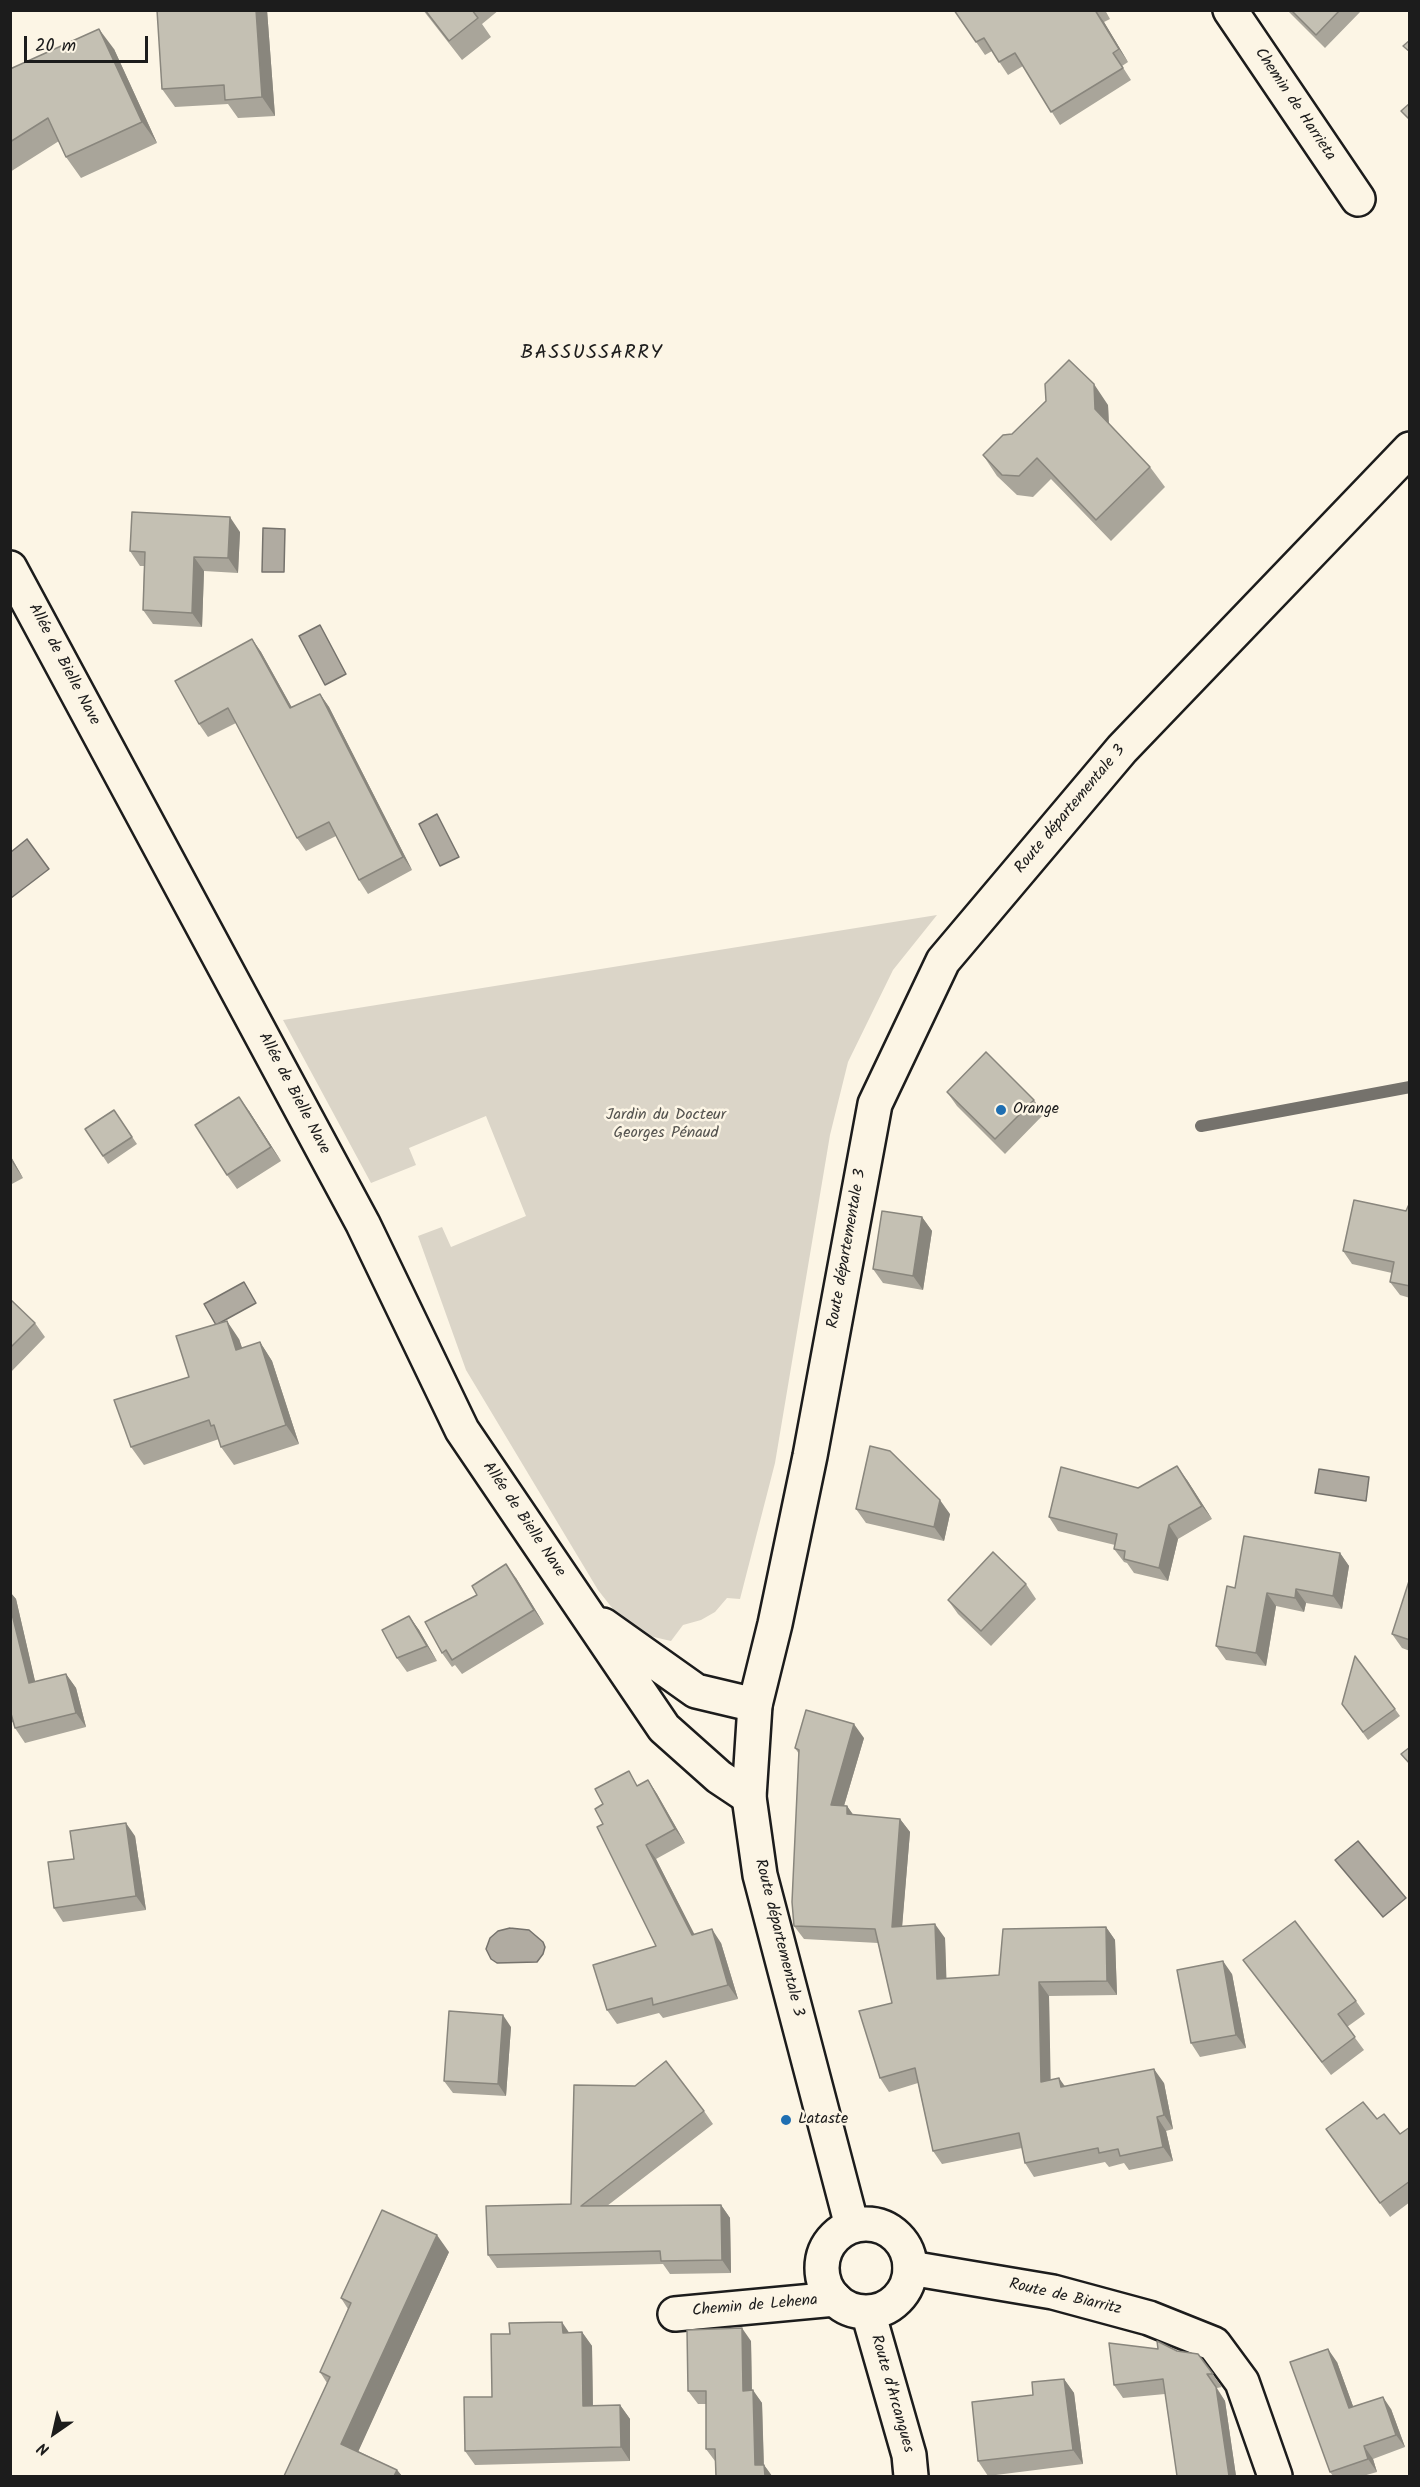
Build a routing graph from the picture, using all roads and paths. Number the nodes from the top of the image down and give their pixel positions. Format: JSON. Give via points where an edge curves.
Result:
{"nodes":[{"id":1,"x":1230,"y":10,"type":"edge"},
{"id":2,"x":1358,"y":199,"type":"dead end"},
{"id":3,"x":1410,"y":448,"type":"edge"},
{"id":4,"x":10,"y":568,"type":"edge"},
{"id":5,"x":585,"y":1612,"type":"junction"},
{"id":6,"x":755,"y":1705,"type":"junction"},
{"id":7,"x":749,"y":1797,"type":"junction"},
{"id":8,"x":852,"y":2226,"type":"junction"},
{"id":9,"x":910,"y":2268,"type":"junction"},
{"id":10,"x":835,"y":2299,"type":"junction"},
{"id":11,"x":868,"y":2312,"type":"junction"},
{"id":12,"x":675,"y":2314,"type":"dead end"},
{"id":13,"x":911,"y":2476,"type":"edge"},
{"id":14,"x":1275,"y":2476,"type":"edge"}],
"edges":[{"from":1,"to":2,"type":"street","name":"Chemin de Harrieta"},
{"from":3,"to":6,"type":"street","name":"Route départementale 3","via":[[1122,749],[943,961],[874,1104],[810,1456]]},
{"from":4,"to":5,"type":"street","name":"Allée de Bielle Nave","via":[[363,1224],[462,1430]]},
{"from":5,"to":6,"type":"street","name":"Allée de Bielle Nave","via":[[696,1690]]},
{"from":5,"to":7,"type":"street","name":"Allée de Bielle Nave","via":[[664,1728],[719,1777]]},
{"from":6,"to":7,"type":"street","name":"Route départementale 3"},
{"from":7,"to":8,"type":"street","name":"Route départementale 3","via":[[760,1875]]},
{"from":8,"to":9,"type":"street","via":[[876,2224],[897,2235]]},
{"from":8,"to":10,"type":"street","via":[[833,2238],[823,2258],[824,2280]]},
{"from":9,"to":11,"type":"street","via":[[906,2286],[895,2301]]},
{"from":9,"to":14,"type":"street","name":"Route de Biarritz","via":[[1053,2292],[1149,2318],[1214,2344],[1242,2382]]},
{"from":10,"to":11,"type":"street","via":[[844,2307]]},
{"from":10,"to":12,"type":"street","name":"Chemin de Lehena"},
{"from":11,"to":13,"type":"street","name":"Route d'Arcangues","via":[[909,2455]]}]}
